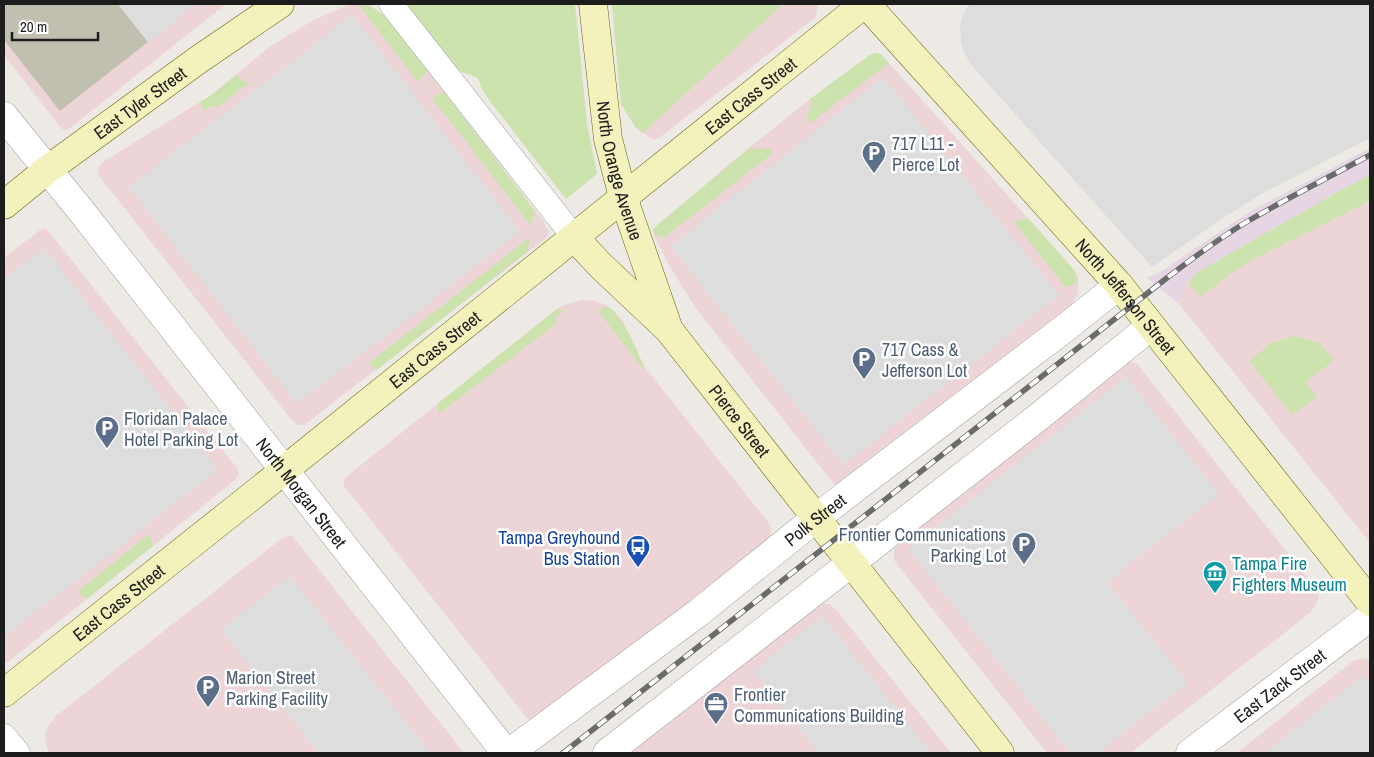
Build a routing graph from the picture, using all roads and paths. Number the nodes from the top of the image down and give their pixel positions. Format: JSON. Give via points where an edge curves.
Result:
{"nodes":[{"id":1,"x":280,"y":4,"type":"edge"},
{"id":2,"x":391,"y":4,"type":"edge"},
{"id":3,"x":593,"y":4,"type":"edge"},
{"id":4,"x":865,"y":4,"type":"edge"},
{"id":5,"x":261,"y":12,"type":"edge"},
{"id":6,"x":4,"y":116,"type":"edge"},
{"id":7,"x":47,"y":170,"type":"junction"},
{"id":8,"x":623,"y":197,"type":"junction"},
{"id":9,"x":4,"y":206,"type":"edge"},
{"id":10,"x":574,"y":237,"type":"junction"},
{"id":11,"x":1119,"y":285,"type":"junction"},
{"id":12,"x":1152,"y":326,"type":"junction"},
{"id":13,"x":669,"y":330,"type":"junction"},
{"id":14,"x":284,"y":470,"type":"junction"},
{"id":15,"x":816,"y":518,"type":"junction"},
{"id":16,"x":851,"y":564,"type":"junction"},
{"id":17,"x":1370,"y":602,"type":"edge"},
{"id":18,"x":1370,"y":617,"type":"edge"},
{"id":19,"x":4,"y":693,"type":"edge"},
{"id":20,"x":4,"y":736,"type":"edge"},
{"id":21,"x":18,"y":753,"type":"edge"},
{"id":22,"x":508,"y":753,"type":"edge"},
{"id":23,"x":607,"y":753,"type":"edge"},
{"id":24,"x":1000,"y":753,"type":"edge"},
{"id":25,"x":1190,"y":753,"type":"edge"}],
"edges":[{"from":1,"to":5,"type":"main road","name":"East Tyler Street"},
{"from":2,"to":10,"type":"street","name":"Pierce Street"},
{"from":3,"to":8,"type":"main road","name":"North Orange Avenue","via":[[608,139]]},
{"from":4,"to":8,"type":"main road","name":"East Cass Street"},
{"from":4,"to":11,"type":"main road","name":"North Jefferson Street"},
{"from":5,"to":7,"type":"main road","name":"East Tyler Street"},
{"from":6,"to":7,"type":"street","name":"North Morgan Street"},
{"from":7,"to":9,"type":"main road","name":"East Tyler Street"},
{"from":7,"to":14,"type":"street","name":"North Morgan Street"},
{"from":8,"to":10,"type":"main road","name":"East Cass Street"},
{"from":8,"to":13,"type":"main road","name":"North Orange Avenue"},
{"from":10,"to":13,"type":"main road","name":"Pierce Street"},
{"from":10,"to":14,"type":"main road","name":"East Cass Street"},
{"from":11,"to":12,"type":"main road","name":"North Jefferson Street"},
{"from":11,"to":15,"type":"street","name":"Polk Street"},
{"from":12,"to":16,"type":"street"},
{"from":12,"to":17,"type":"main road","name":"North Jefferson Street"},
{"from":13,"to":15,"type":"main road","name":"Pierce Street"},
{"from":14,"to":19,"type":"main road","name":"East Cass Street"},
{"from":14,"to":22,"type":"street","name":"North Morgan Street"},
{"from":15,"to":16,"type":"main road","name":"Pierce Street"},
{"from":15,"to":22,"type":"street","name":"Polk Street","via":[[698,613]]},
{"from":16,"to":23,"type":"street"},
{"from":16,"to":24,"type":"main road","name":"Pierce Street"},
{"from":18,"to":25,"type":"street","name":"East Zack Street"},
{"from":20,"to":21,"type":"street"}]}
